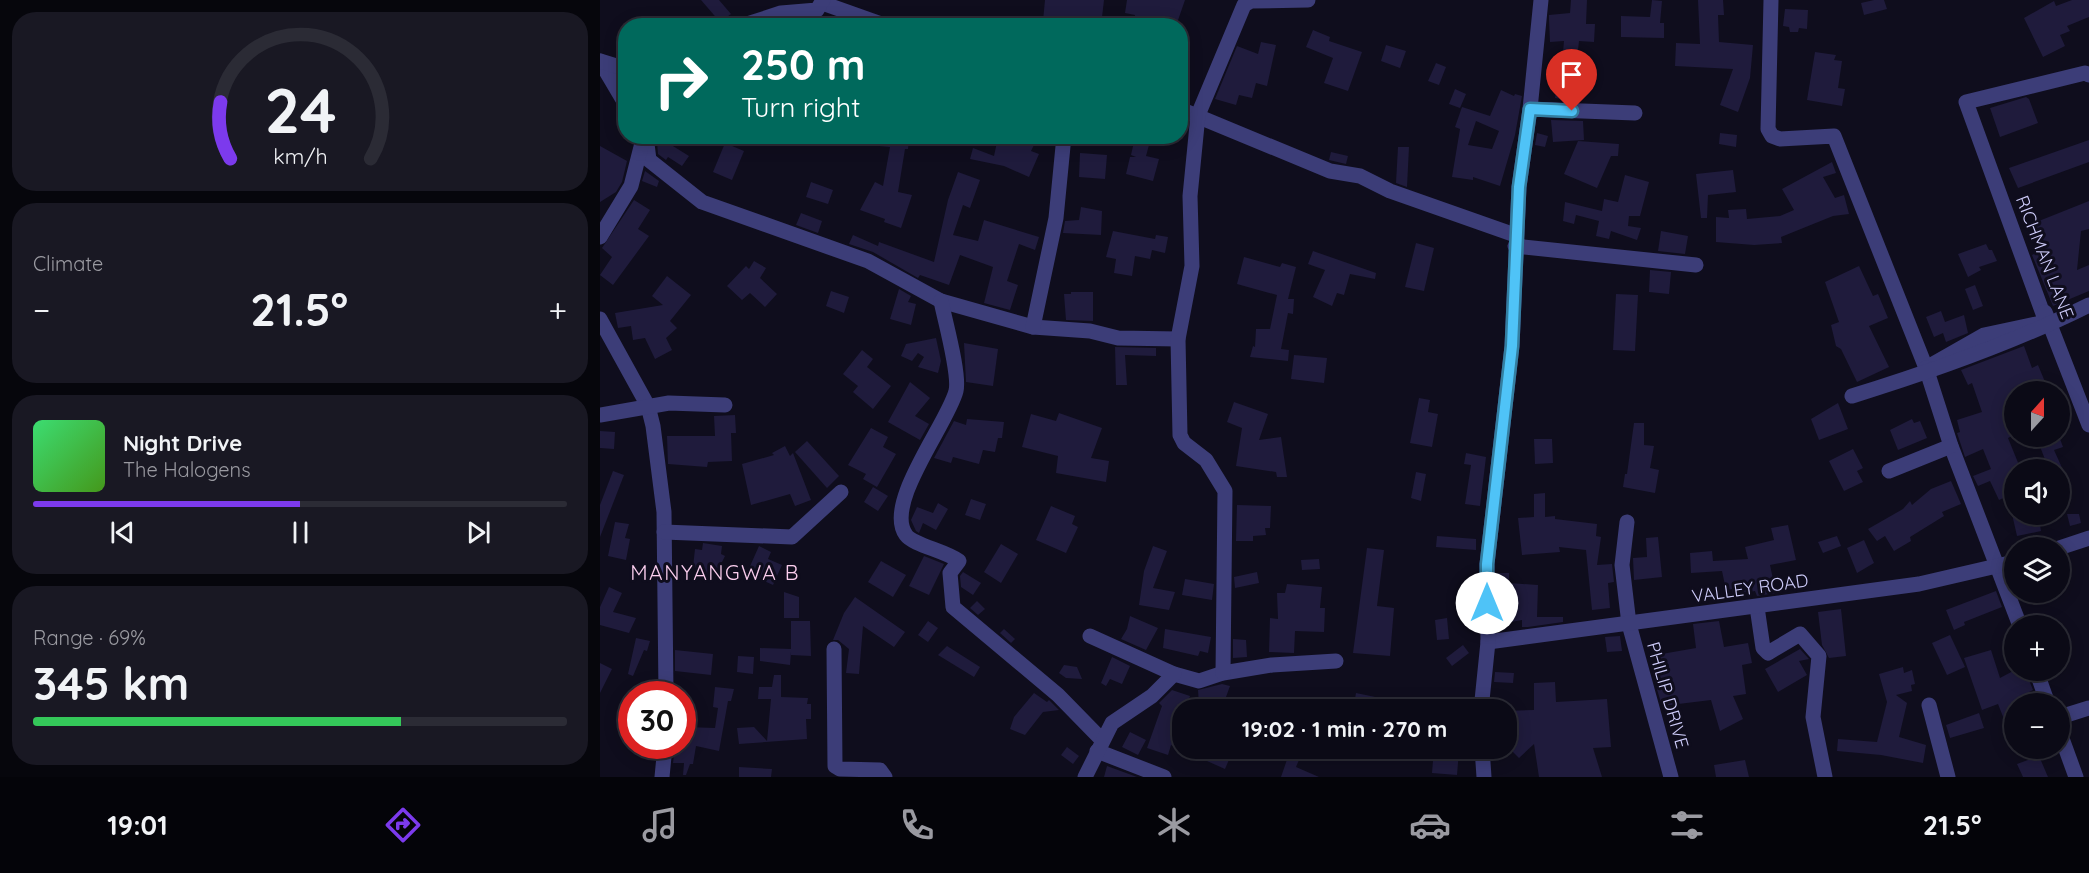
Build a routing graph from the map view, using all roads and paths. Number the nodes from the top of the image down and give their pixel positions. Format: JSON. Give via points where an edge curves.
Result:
{"nodes":[{"id":1,"x":1308,"y":0,"type":"edge"},
{"id":2,"x":1541,"y":0,"type":"edge"},
{"id":3,"x":1771,"y":0,"type":"edge"},
{"id":4,"x":823,"y":2,"type":"edge"},
{"id":5,"x":768,"y":18,"type":"edge"},
{"id":6,"x":863,"y":18,"type":"edge"},
{"id":7,"x":600,"y":61,"type":"edge"},
{"id":8,"x":600,"y":61,"type":"edge"},
{"id":9,"x":618,"y":67,"type":"edge"},
{"id":10,"x":2089,"y":75,"type":"edge"},
{"id":11,"x":618,"y":91,"type":"edge"},
{"id":12,"x":1966,"y":102,"type":"junction"},
{"id":13,"x":1530,"y":109,"type":"junction"},
{"id":14,"x":1188,"y":112,"type":"edge"},
{"id":15,"x":1635,"y":113,"type":"dead end"},
{"id":16,"x":1198,"y":115,"type":"junction"},
{"id":17,"x":643,"y":144,"type":"edge"},
{"id":18,"x":646,"y":144,"type":"edge"},
{"id":19,"x":1063,"y":144,"type":"edge"},
{"id":20,"x":600,"y":237,"type":"edge"},
{"id":21,"x":1515,"y":240,"type":"junction"},
{"id":22,"x":1696,"y":265,"type":"dead end"},
{"id":23,"x":941,"y":301,"type":"junction"},
{"id":24,"x":2089,"y":305,"type":"edge"},
{"id":25,"x":600,"y":319,"type":"edge"},
{"id":26,"x":2050,"y":324,"type":"junction"},
{"id":27,"x":1032,"y":327,"type":"junction"},
{"id":28,"x":1179,"y":339,"type":"junction"},
{"id":29,"x":1928,"y":370,"type":"junction"},
{"id":30,"x":1852,"y":396,"type":"dead end"},
{"id":31,"x":725,"y":405,"type":"dead end"},
{"id":32,"x":648,"y":406,"type":"junction"},
{"id":33,"x":600,"y":415,"type":"edge"},
{"id":34,"x":2089,"y":425,"type":"edge"},
{"id":35,"x":1951,"y":446,"type":"junction"},
{"id":36,"x":1889,"y":471,"type":"dead end"},
{"id":37,"x":841,"y":492,"type":"dead end"},
{"id":38,"x":1627,"y":522,"type":"dead end"},
{"id":39,"x":664,"y":532,"type":"junction"},
{"id":40,"x":2089,"y":538,"type":"edge"},
{"id":41,"x":2070,"y":544,"type":"edge"},
{"id":42,"x":2004,"y":565,"type":"edge"},
{"id":43,"x":1998,"y":567,"type":"junction"},
{"id":44,"x":1757,"y":607,"type":"junction"},
{"id":45,"x":2016,"y":615,"type":"edge"},
{"id":46,"x":1629,"y":624,"type":"junction"},
{"id":47,"x":1090,"y":636,"type":"dead end"},
{"id":48,"x":1488,"y":642,"type":"junction"},
{"id":49,"x":834,"y":649,"type":"dead end"},
{"id":50,"x":1336,"y":661,"type":"dead end"},
{"id":51,"x":1224,"y":673,"type":"junction"},
{"id":52,"x":1174,"y":674,"type":"junction"},
{"id":53,"x":666,"y":681,"type":"edge"},
{"id":54,"x":1481,"y":699,"type":"edge"},
{"id":55,"x":1929,"y":705,"type":"dead end"},
{"id":56,"x":2089,"y":708,"type":"edge"},
{"id":57,"x":2070,"y":714,"type":"edge"},
{"id":58,"x":1099,"y":746,"type":"junction"},
{"id":59,"x":664,"y":759,"type":"edge"},
{"id":60,"x":1483,"y":759,"type":"edge"},
{"id":61,"x":2069,"y":759,"type":"edge"},
{"id":62,"x":662,"y":777,"type":"edge"},
{"id":63,"x":885,"y":777,"type":"edge"},
{"id":64,"x":1085,"y":777,"type":"edge"},
{"id":65,"x":1164,"y":777,"type":"edge"},
{"id":66,"x":1484,"y":777,"type":"edge"},
{"id":67,"x":1671,"y":777,"type":"edge"},
{"id":68,"x":1824,"y":777,"type":"edge"},
{"id":69,"x":1948,"y":777,"type":"edge"},
{"id":70,"x":2076,"y":777,"type":"edge"}],
"edges":[{"from":1,"to":16,"type":"street","via":[[1251,1],[1244,5]]},
{"from":2,"to":13,"type":"street"},
{"from":3,"to":29,"type":"street","via":[[1768,129],[1780,139],[1834,136]]},
{"from":4,"to":5,"type":"street","via":[[814,11]]},
{"from":4,"to":6,"type":"street"},
{"from":7,"to":9,"type":"street"},
{"from":8,"to":11,"type":"street"},
{"from":10,"to":12,"type":"street"},
{"from":12,"to":26,"type":"street","name":"RICHMAN LANE"},
{"from":12,"to":29,"type":"street","via":[[2046,322],[1984,335]]},
{"from":13,"to":15,"type":"street"},
{"from":13,"to":21,"type":"street"},
{"from":14,"to":16,"type":"street"},
{"from":16,"to":21,"type":"street","via":[[1330,171],[1360,176]]},
{"from":16,"to":28,"type":"street","via":[[1190,196],[1192,266]]},
{"from":17,"to":20,"type":"street","via":[[631,186]]},
{"from":18,"to":23,"type":"street","via":[[649,160],[702,202],[868,261]]},
{"from":19,"to":27,"type":"street","via":[[1056,218]]},
{"from":21,"to":22,"type":"street"},
{"from":21,"to":48,"type":"street","via":[[1512,346],[1487,564]]},
{"from":23,"to":27,"type":"street"},
{"from":23,"to":58,"type":"street","via":[[956,390],[907,490],[903,527],[910,538],[959,561],[950,573],[952,607],[1058,695]]},
{"from":24,"to":26,"type":"street"},
{"from":25,"to":32,"type":"street"},
{"from":26,"to":29,"type":"street"},
{"from":26,"to":34,"type":"street","name":"RICHMAN LANE"},
{"from":27,"to":28,"type":"street","via":[[1090,331],[1118,338]]},
{"from":28,"to":51,"type":"street","via":[[1182,440],[1206,460],[1225,491]]},
{"from":29,"to":30,"type":"street"},
{"from":29,"to":35,"type":"street"},
{"from":31,"to":32,"type":"street"},
{"from":32,"to":33,"type":"street"},
{"from":32,"to":39,"type":"street"},
{"from":35,"to":36,"type":"street"},
{"from":35,"to":43,"type":"street"},
{"from":37,"to":39,"type":"street","via":[[792,537]]},
{"from":38,"to":46,"type":"street","name":"PHILIP DRIVE","via":[[1622,565]]},
{"from":39,"to":53,"type":"street"},
{"from":40,"to":41,"type":"street"},
{"from":42,"to":43,"type":"street","name":"VALLEY ROAD"},
{"from":43,"to":44,"type":"street","name":"VALLEY ROAD","via":[[1919,584]]},
{"from":43,"to":45,"type":"street"},
{"from":44,"to":46,"type":"street","name":"VALLEY ROAD"},
{"from":44,"to":68,"type":"street","via":[[1763,648],[1768,653],[1800,634],[1819,656],[1813,717]]},
{"from":46,"to":48,"type":"street","name":"VALLEY ROAD"},
{"from":46,"to":67,"type":"street","name":"PHILIP DRIVE"},
{"from":47,"to":52,"type":"street"},
{"from":48,"to":54,"type":"street"},
{"from":49,"to":63,"type":"street","via":[[835,766],[880,770]]},
{"from":50,"to":51,"type":"street"},
{"from":51,"to":52,"type":"street","via":[[1199,681]]},
{"from":52,"to":58,"type":"street","via":[[1152,696],[1112,723]]},
{"from":55,"to":69,"type":"street"},
{"from":56,"to":57,"type":"street"},
{"from":58,"to":64,"type":"street"},
{"from":58,"to":65,"type":"street"},
{"from":59,"to":62,"type":"street"},
{"from":60,"to":66,"type":"street"},
{"from":61,"to":70,"type":"street"}]}
